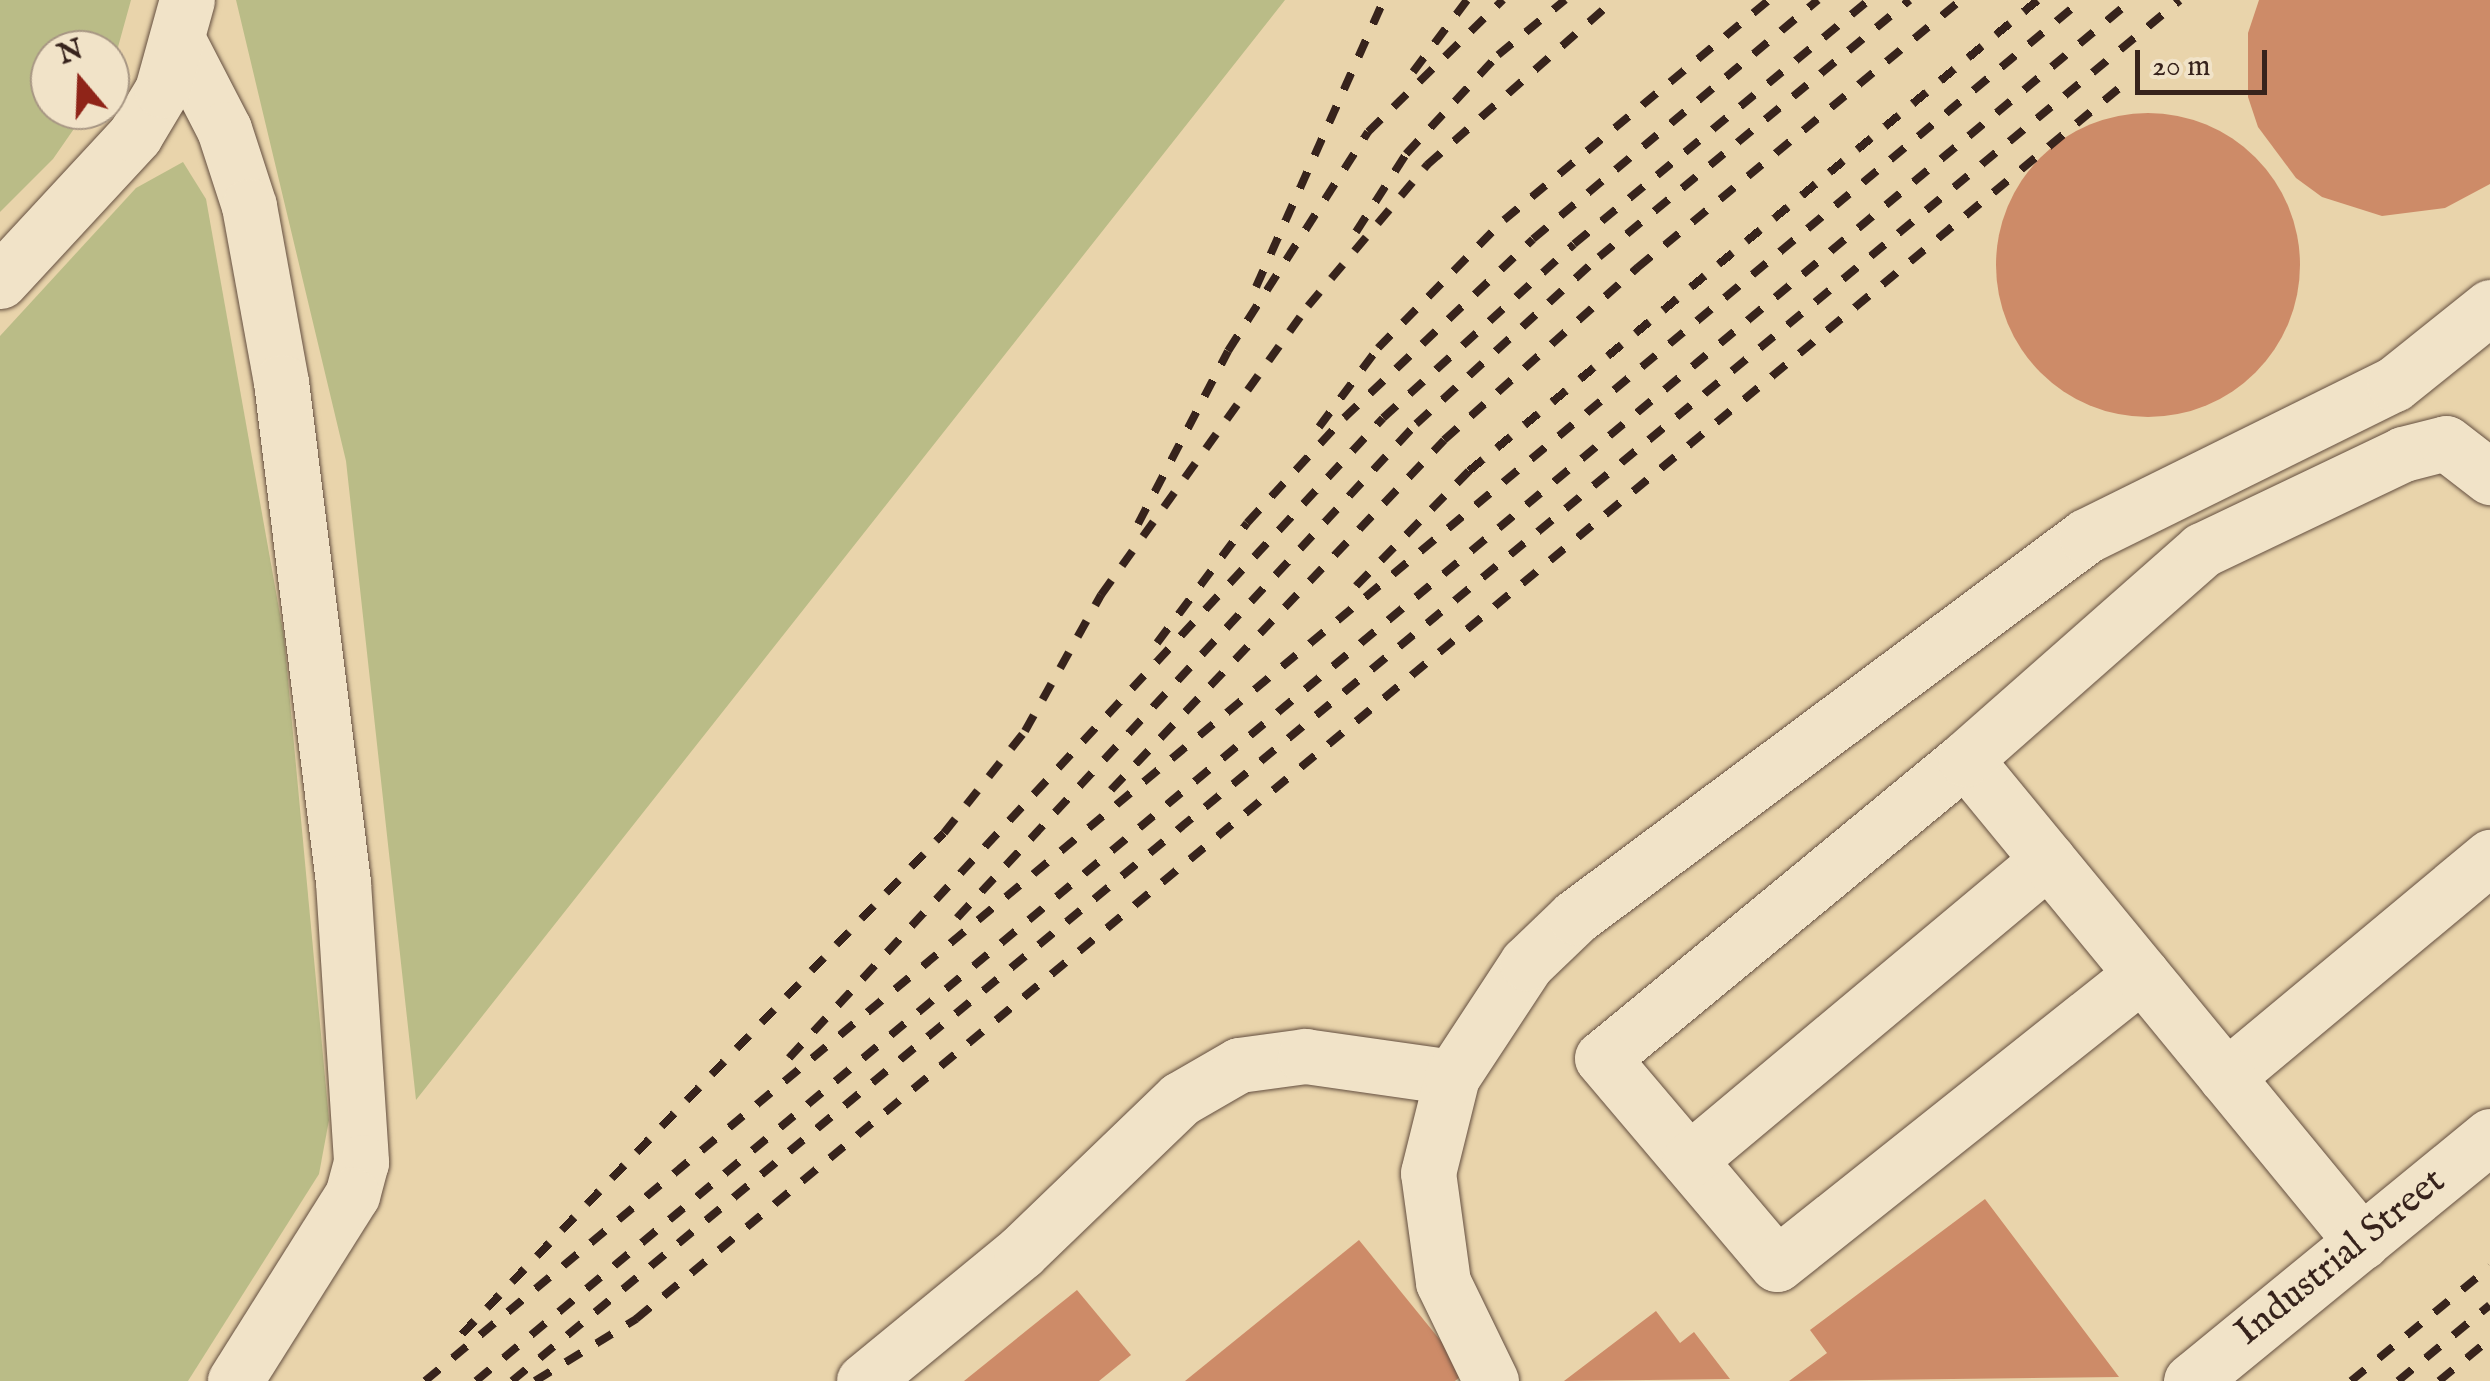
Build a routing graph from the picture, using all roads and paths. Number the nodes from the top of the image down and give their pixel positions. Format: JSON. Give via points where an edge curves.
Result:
{"nodes":[{"id":1,"x":183,"y":21,"type":"edge"},
{"id":2,"x":0,"y":281,"type":"edge"},
{"id":3,"x":2490,"y":306,"type":"edge"},
{"id":4,"x":2490,"y":477,"type":"edge"},
{"id":5,"x":1965,"y":760,"type":"junction"},
{"id":6,"x":2490,"y":858,"type":"edge"},
{"id":7,"x":2048,"y":860,"type":"junction"},
{"id":8,"x":2142,"y":974,"type":"junction"},
{"id":9,"x":1452,"y":1077,"type":"junction"},
{"id":10,"x":2226,"y":1077,"type":"junction"},
{"id":11,"x":2490,"y":1136,"type":"edge"},
{"id":12,"x":1689,"y":1160,"type":"junction"},
{"id":13,"x":2362,"y":1242,"type":"junction"},
{"id":14,"x":235,"y":1381,"type":"edge"},
{"id":15,"x":864,"y":1381,"type":"edge"},
{"id":16,"x":1491,"y":1381,"type":"edge"},
{"id":17,"x":2191,"y":1381,"type":"edge"}],
"edges":[{"from":1,"to":2,"type":"street","via":[[135,134]]},
{"from":1,"to":14,"type":"street","via":[[249,206],[281,382],[343,882],[361,1162],[352,1196]]},
{"from":3,"to":9,"type":"street","via":[[2394,384],[2086,536],[1902,668],[1575,917],[1527,963]]},
{"from":4,"to":5,"type":"street","via":[[2446,442],[2403,454],[2202,550]]},
{"from":5,"to":7,"type":"street"},
{"from":5,"to":12,"type":"street","via":[[1602,1058]]},
{"from":6,"to":10,"type":"street"},
{"from":7,"to":8,"type":"street"},
{"from":7,"to":12,"type":"street"},
{"from":8,"to":10,"type":"street"},
{"from":8,"to":12,"type":"street","via":[[1777,1264]]},
{"from":9,"to":15,"type":"street","via":[[1305,1056],[1238,1065],[1180,1099],[1021,1252]]},
{"from":9,"to":16,"type":"street","via":[[1435,1129],[1430,1228],[1443,1282]]},
{"from":10,"to":13,"type":"street"},
{"from":11,"to":13,"type":"street","name":"Industrial Street"},
{"from":13,"to":17,"type":"street","name":"Industrial Street"}]}
